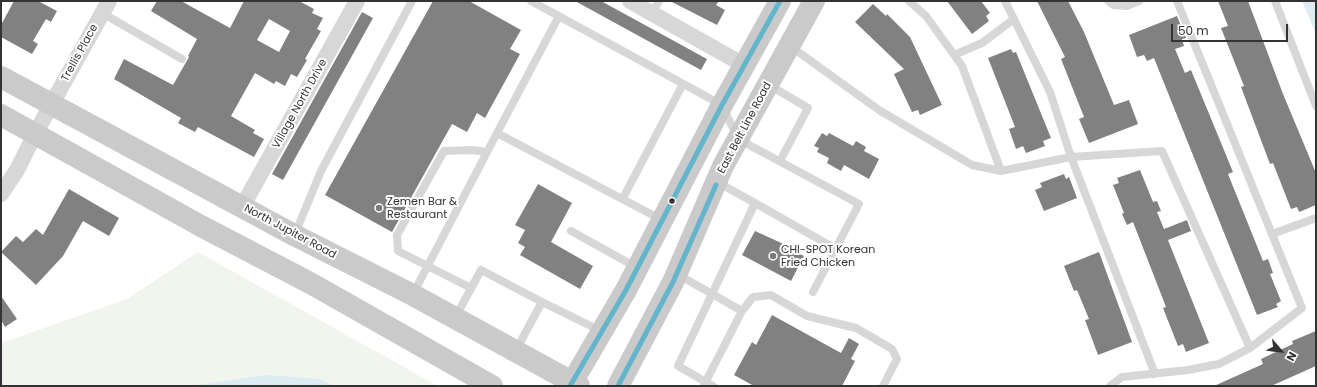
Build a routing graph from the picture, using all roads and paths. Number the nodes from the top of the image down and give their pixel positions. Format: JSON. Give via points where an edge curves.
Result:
{"nodes":[{"id":1,"x":357,"y":1,"type":"edge"},
{"id":2,"x":412,"y":1,"type":"edge"},
{"id":3,"x":531,"y":1,"type":"edge"},
{"id":4,"x":630,"y":1,"type":"edge"},
{"id":5,"x":780,"y":1,"type":"edge"},
{"id":6,"x":814,"y":1,"type":"edge"},
{"id":7,"x":910,"y":1,"type":"edge"},
{"id":8,"x":1005,"y":1,"type":"edge"},
{"id":9,"x":1108,"y":1,"type":"edge"},
{"id":10,"x":1139,"y":1,"type":"edge"},
{"id":11,"x":1177,"y":1,"type":"edge"},
{"id":12,"x":1275,"y":1,"type":"edge"},
{"id":13,"x":106,"y":7,"type":"edge"},
{"id":14,"x":655,"y":7,"type":"edge"},
{"id":15,"x":559,"y":16,"type":"junction"},
{"id":16,"x":1014,"y":19,"type":"junction"},
{"id":17,"x":789,"y":45,"type":"junction"},
{"id":18,"x":954,"y":55,"type":"junction"},
{"id":19,"x":182,"y":59,"type":"dead end"},
{"id":20,"x":744,"y":65,"type":"junction"},
{"id":21,"x":1,"y":77,"type":"edge"},
{"id":22,"x":683,"y":84,"type":"junction"},
{"id":23,"x":768,"y":84,"type":"junction"},
{"id":24,"x":51,"y":105,"type":"junction"},
{"id":25,"x":722,"y":105,"type":"junction"},
{"id":26,"x":1316,"y":106,"type":"edge"},
{"id":27,"x":1,"y":115,"type":"edge"},
{"id":28,"x":497,"y":133,"type":"junction"},
{"id":29,"x":35,"y":134,"type":"junction"},
{"id":30,"x":738,"y":139,"type":"junction"},
{"id":31,"x":487,"y":152,"type":"junction"},
{"id":32,"x":1071,"y":157,"type":"junction"},
{"id":33,"x":780,"y":161,"type":"junction"},
{"id":34,"x":1002,"y":171,"type":"junction"},
{"id":35,"x":717,"y":182,"type":"junction"},
{"id":36,"x":1,"y":194,"type":"edge"},
{"id":37,"x":623,"y":198,"type":"junction"},
{"id":38,"x":755,"y":203,"type":"junction"},
{"id":39,"x":242,"y":207,"type":"junction"},
{"id":40,"x":1316,"y":218,"type":"edge"},
{"id":41,"x":663,"y":221,"type":"junction"},
{"id":42,"x":571,"y":230,"type":"dead end"},
{"id":43,"x":1272,"y":234,"type":"junction"},
{"id":44,"x":294,"y":235,"type":"junction"},
{"id":45,"x":836,"y":249,"type":"junction"},
{"id":46,"x":277,"y":266,"type":"junction"},
{"id":47,"x":428,"y":266,"type":"junction"},
{"id":48,"x":637,"y":268,"type":"junction"},
{"id":49,"x":677,"y":274,"type":"junction"},
{"id":50,"x":471,"y":288,"type":"junction"},
{"id":51,"x":814,"y":292,"type":"dead end"},
{"id":52,"x":714,"y":294,"type":"junction"},
{"id":53,"x":413,"y":295,"type":"junction"},
{"id":54,"x":542,"y":302,"type":"junction"},
{"id":55,"x":742,"y":311,"type":"junction"},
{"id":56,"x":455,"y":318,"type":"junction"},
{"id":57,"x":602,"y":332,"type":"junction"},
{"id":58,"x":1250,"y":348,"type":"junction"},
{"id":59,"x":515,"y":351,"type":"junction"},
{"id":60,"x":1155,"y":374,"type":"junction"},
{"id":61,"x":704,"y":384,"type":"edge"},
{"id":62,"x":574,"y":385,"type":"edge"},
{"id":63,"x":492,"y":386,"type":"edge"},
{"id":64,"x":618,"y":386,"type":"edge"},
{"id":65,"x":713,"y":386,"type":"edge"},
{"id":66,"x":883,"y":386,"type":"edge"},
{"id":67,"x":1110,"y":386,"type":"edge"}],
"edges":[{"from":1,"to":39,"type":"street","name":"Village North Drive"},
{"from":2,"to":44,"type":"lane","via":[[321,171]]},
{"from":3,"to":15,"type":"lane"},
{"from":4,"to":14,"type":"street"},
{"from":5,"to":20,"type":"main road"},
{"from":6,"to":17,"type":"main road","name":"East Belt Line Road"},
{"from":7,"to":18,"type":"lane","via":[[926,16]]},
{"from":8,"to":16,"type":"lane"},
{"from":9,"to":10,"type":"lane","via":[[1113,5],[1127,6]]},
{"from":11,"to":43,"type":"lane"},
{"from":12,"to":26,"type":"lane"},
{"from":13,"to":19,"type":"lane"},
{"from":13,"to":24,"type":"street","name":"Trellis Place"},
{"from":14,"to":20,"type":"street"},
{"from":15,"to":22,"type":"lane"},
{"from":15,"to":28,"type":"lane"},
{"from":16,"to":18,"type":"lane","via":[[982,43]]},
{"from":16,"to":32,"type":"lane","via":[[1050,92]]},
{"from":17,"to":23,"type":"main road","name":"East Belt Line Road"},
{"from":17,"to":34,"type":"lane","via":[[879,110],[972,165]]},
{"from":18,"to":34,"type":"lane","via":[[962,66]]},
{"from":20,"to":25,"type":"main road"},
{"from":21,"to":24,"type":"main road","name":"North Jupiter Road"},
{"from":22,"to":25,"type":"lane"},
{"from":22,"to":37,"type":"lane"},
{"from":23,"to":30,"type":"main road","name":"East Belt Line Road"},
{"from":23,"to":33,"type":"lane","via":[[808,108]]},
{"from":24,"to":29,"type":"street","name":"Trellis Place"},
{"from":24,"to":39,"type":"main road","name":"North Jupiter Road"},
{"from":25,"to":30,"type":"lane"},
{"from":25,"to":41,"type":"main road"},
{"from":27,"to":29,"type":"main road"},
{"from":28,"to":31,"type":"lane"},
{"from":28,"to":37,"type":"lane"},
{"from":29,"to":36,"type":"street","name":"Trellis Place","via":[[17,170]]},
{"from":29,"to":46,"type":"main road"},
{"from":30,"to":33,"type":"lane"},
{"from":30,"to":35,"type":"main road","name":"East Belt Line Road"},
{"from":31,"to":47,"type":"lane"},
{"from":31,"to":47,"type":"lane","via":[[444,150],[397,235],[398,250]]},
{"from":32,"to":34,"type":"lane"},
{"from":32,"to":58,"type":"lane","via":[[1162,151]]},
{"from":32,"to":60,"type":"lane"},
{"from":33,"to":45,"type":"lane","via":[[859,204]]},
{"from":35,"to":38,"type":"lane"},
{"from":35,"to":49,"type":"main road","name":"East Belt Line Road"},
{"from":37,"to":41,"type":"lane"},
{"from":38,"to":45,"type":"lane"},
{"from":38,"to":52,"type":"lane","via":[[730,253]]},
{"from":39,"to":44,"type":"main road","name":"North Jupiter Road"},
{"from":40,"to":43,"type":"lane"},
{"from":41,"to":48,"type":"main road"},
{"from":42,"to":48,"type":"lane"},
{"from":43,"to":58,"type":"lane","via":[[1302,308]]},
{"from":44,"to":46,"type":"main road"},
{"from":44,"to":53,"type":"main road","name":"North Jupiter Road"},
{"from":45,"to":51,"type":"lane"},
{"from":46,"to":63,"type":"main road"},
{"from":47,"to":50,"type":"lane"},
{"from":47,"to":53,"type":"lane"},
{"from":48,"to":57,"type":"main road"},
{"from":49,"to":52,"type":"lane"},
{"from":49,"to":64,"type":"main road","name":"East Belt Line Road"},
{"from":50,"to":54,"type":"lane","via":[[481,270]]},
{"from":50,"to":56,"type":"lane"},
{"from":52,"to":55,"type":"lane"},
{"from":52,"to":61,"type":"lane","via":[[678,366]]},
{"from":53,"to":56,"type":"main road","name":"North Jupiter Road"},
{"from":54,"to":57,"type":"lane"},
{"from":54,"to":59,"type":"lane"},
{"from":55,"to":61,"type":"lane"},
{"from":55,"to":66,"type":"lane","via":[[753,297],[771,295],[807,316],[856,328],[892,349],[897,359]]},
{"from":56,"to":59,"type":"main road","name":"North Jupiter Road"},
{"from":57,"to":62,"type":"main road"},
{"from":58,"to":60,"type":"lane","via":[[1219,364]]},
{"from":59,"to":62,"type":"main road","name":"North Jupiter Road"},
{"from":60,"to":67,"type":"lane","via":[[1122,377]]},
{"from":61,"to":65,"type":"lane"}]}
